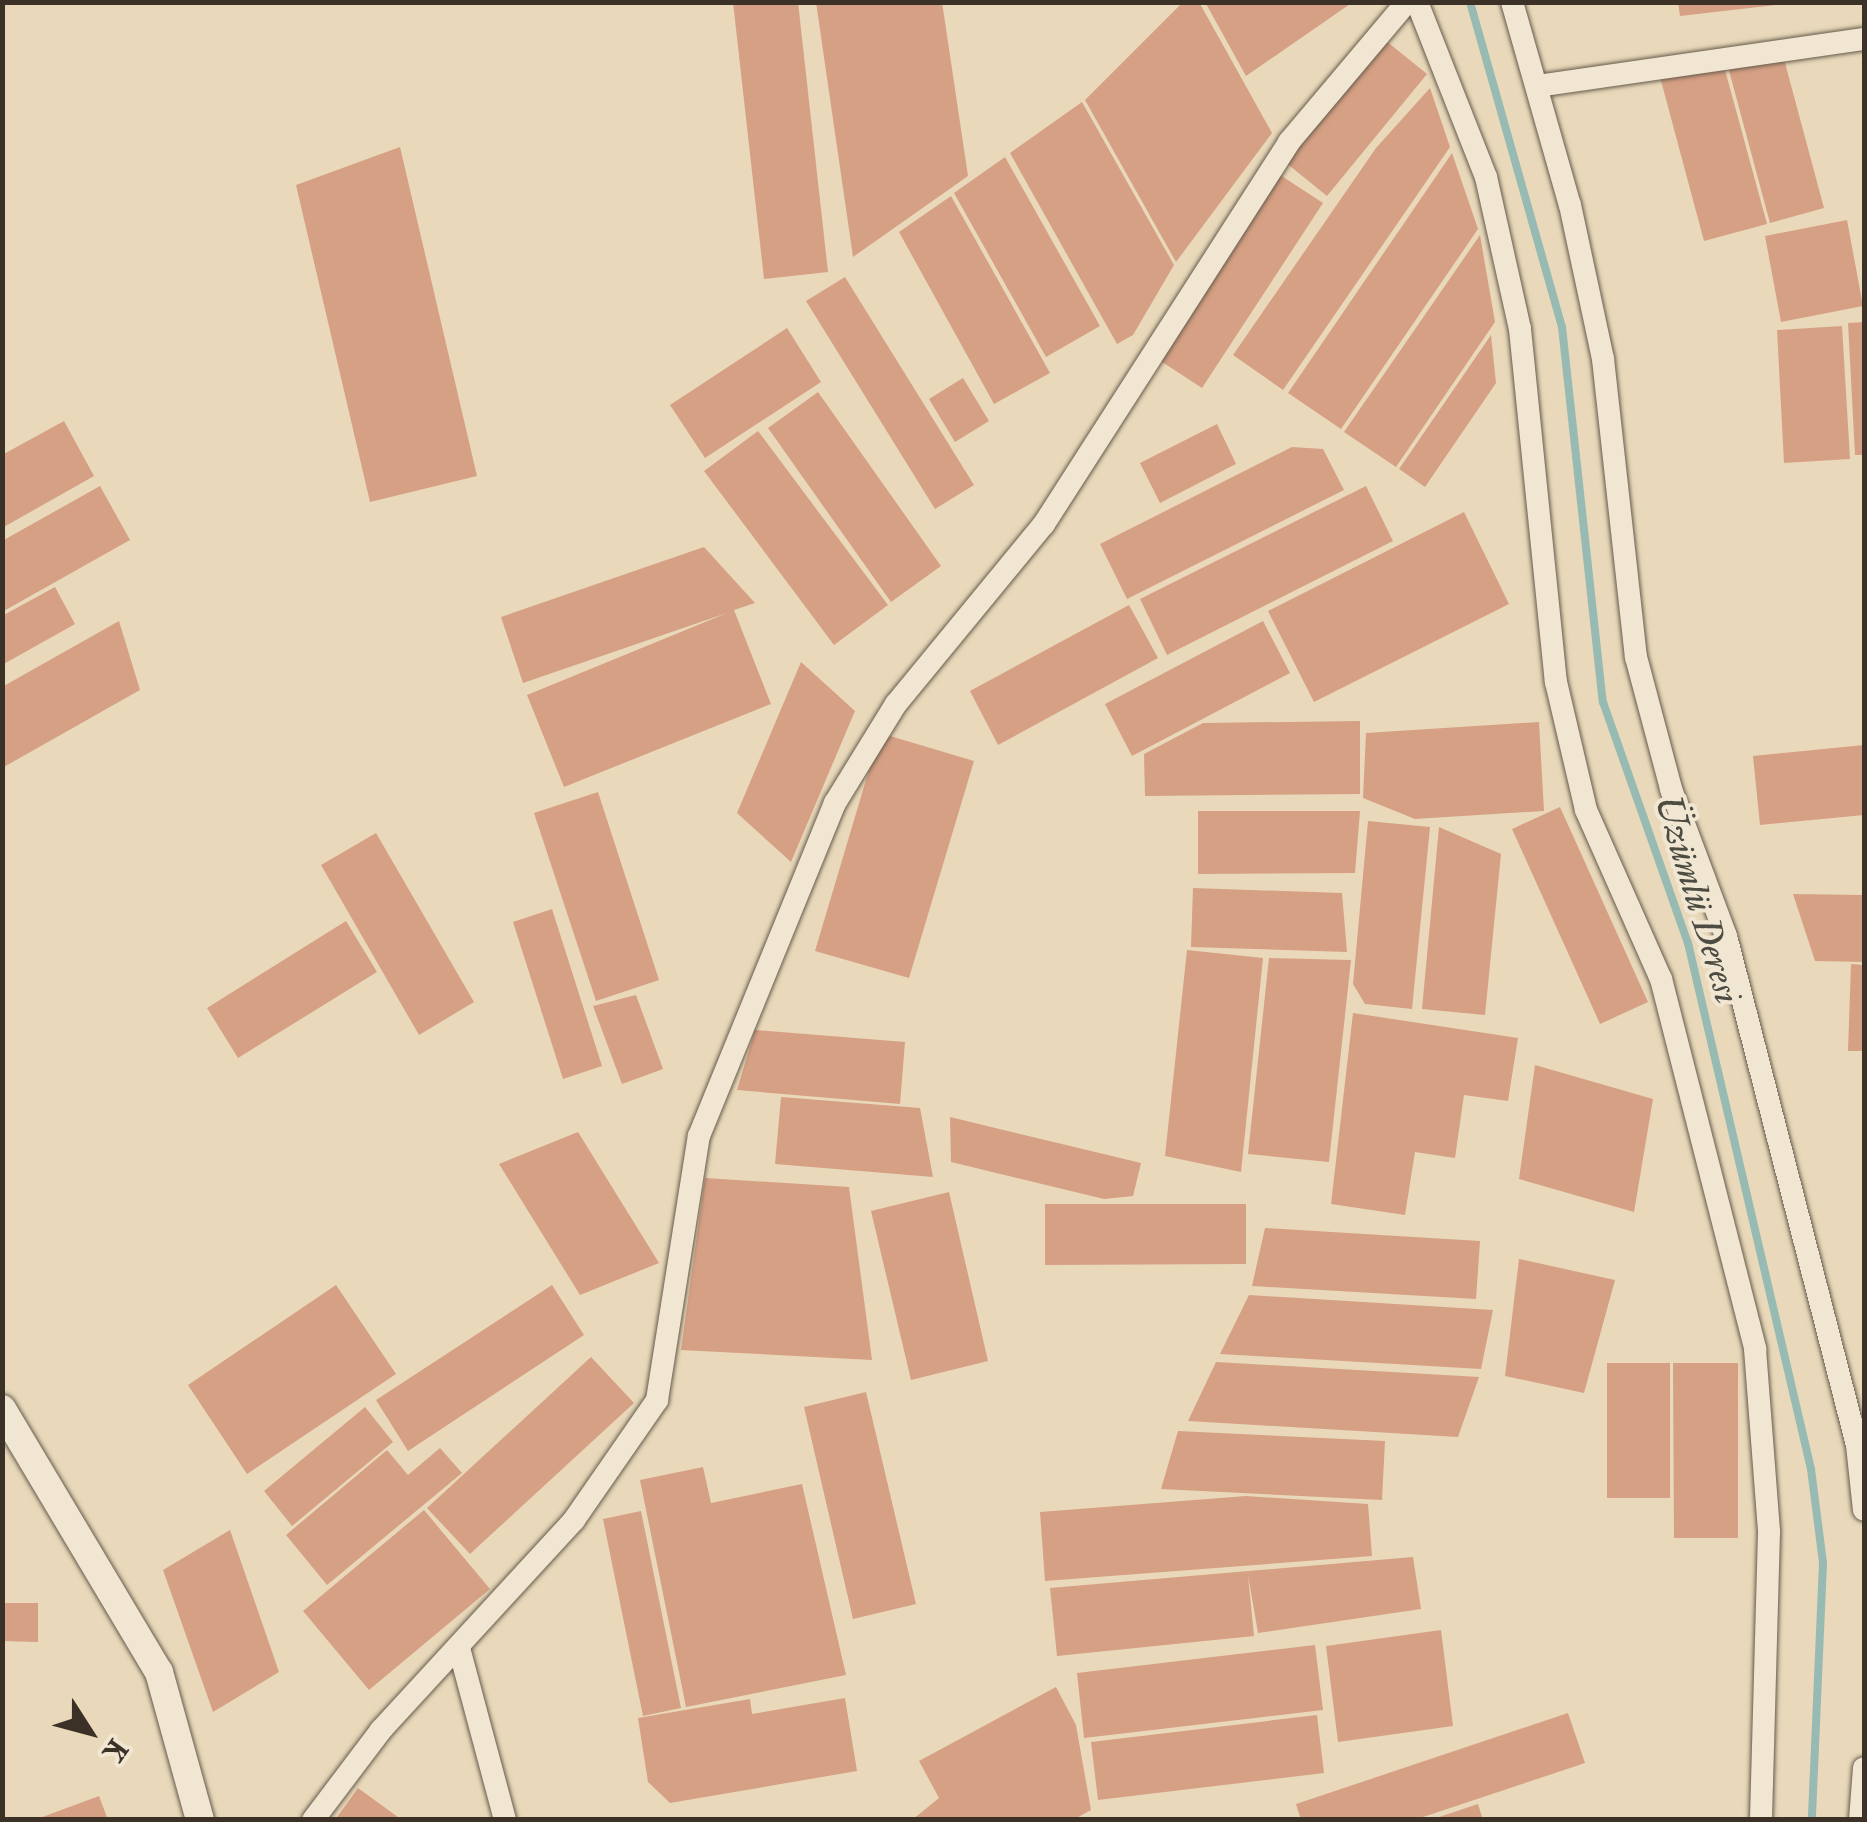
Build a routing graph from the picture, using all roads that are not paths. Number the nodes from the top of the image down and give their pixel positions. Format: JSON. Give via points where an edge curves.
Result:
{"nodes":[{"id":1,"x":1407,"y":2,"type":"edge"},
{"id":2,"x":1417,"y":2,"type":"edge"},
{"id":3,"x":1512,"y":2,"type":"edge"},
{"id":4,"x":1864,"y":39,"type":"edge"},
{"id":5,"x":1537,"y":86,"type":"junction"},
{"id":6,"x":2,"y":1409,"type":"edge"},
{"id":7,"x":1864,"y":1510,"type":"edge"},
{"id":8,"x":459,"y":1648,"type":"junction"},
{"id":9,"x":1864,"y":1768,"type":"edge"},
{"id":10,"x":200,"y":1820,"type":"edge"},
{"id":11,"x":313,"y":1820,"type":"edge"},
{"id":12,"x":505,"y":1820,"type":"edge"},
{"id":13,"x":1761,"y":1820,"type":"edge"},
{"id":14,"x":1860,"y":1820,"type":"edge"}],
"edges":[{"from":1,"to":8,"type":"street","via":[[1290,142],[1044,524],[896,704],[835,802],[699,1136],[656,1400],[574,1520]]},
{"from":2,"to":13,"type":"street","via":[[1486,177],[1520,328],[1556,682],[1586,810],[1662,979],[1755,1348],[1769,1532]]},
{"from":3,"to":5,"type":"street"},
{"from":4,"to":5,"type":"street"},
{"from":5,"to":7,"type":"street","via":[[1603,359],[1636,656],[1671,790],[1726,936],[1856,1445]]},
{"from":6,"to":10,"type":"street","via":[[159,1672]]},
{"from":8,"to":11,"type":"street","via":[[381,1730]]},
{"from":8,"to":12,"type":"street"},
{"from":9,"to":14,"type":"street"}]}
